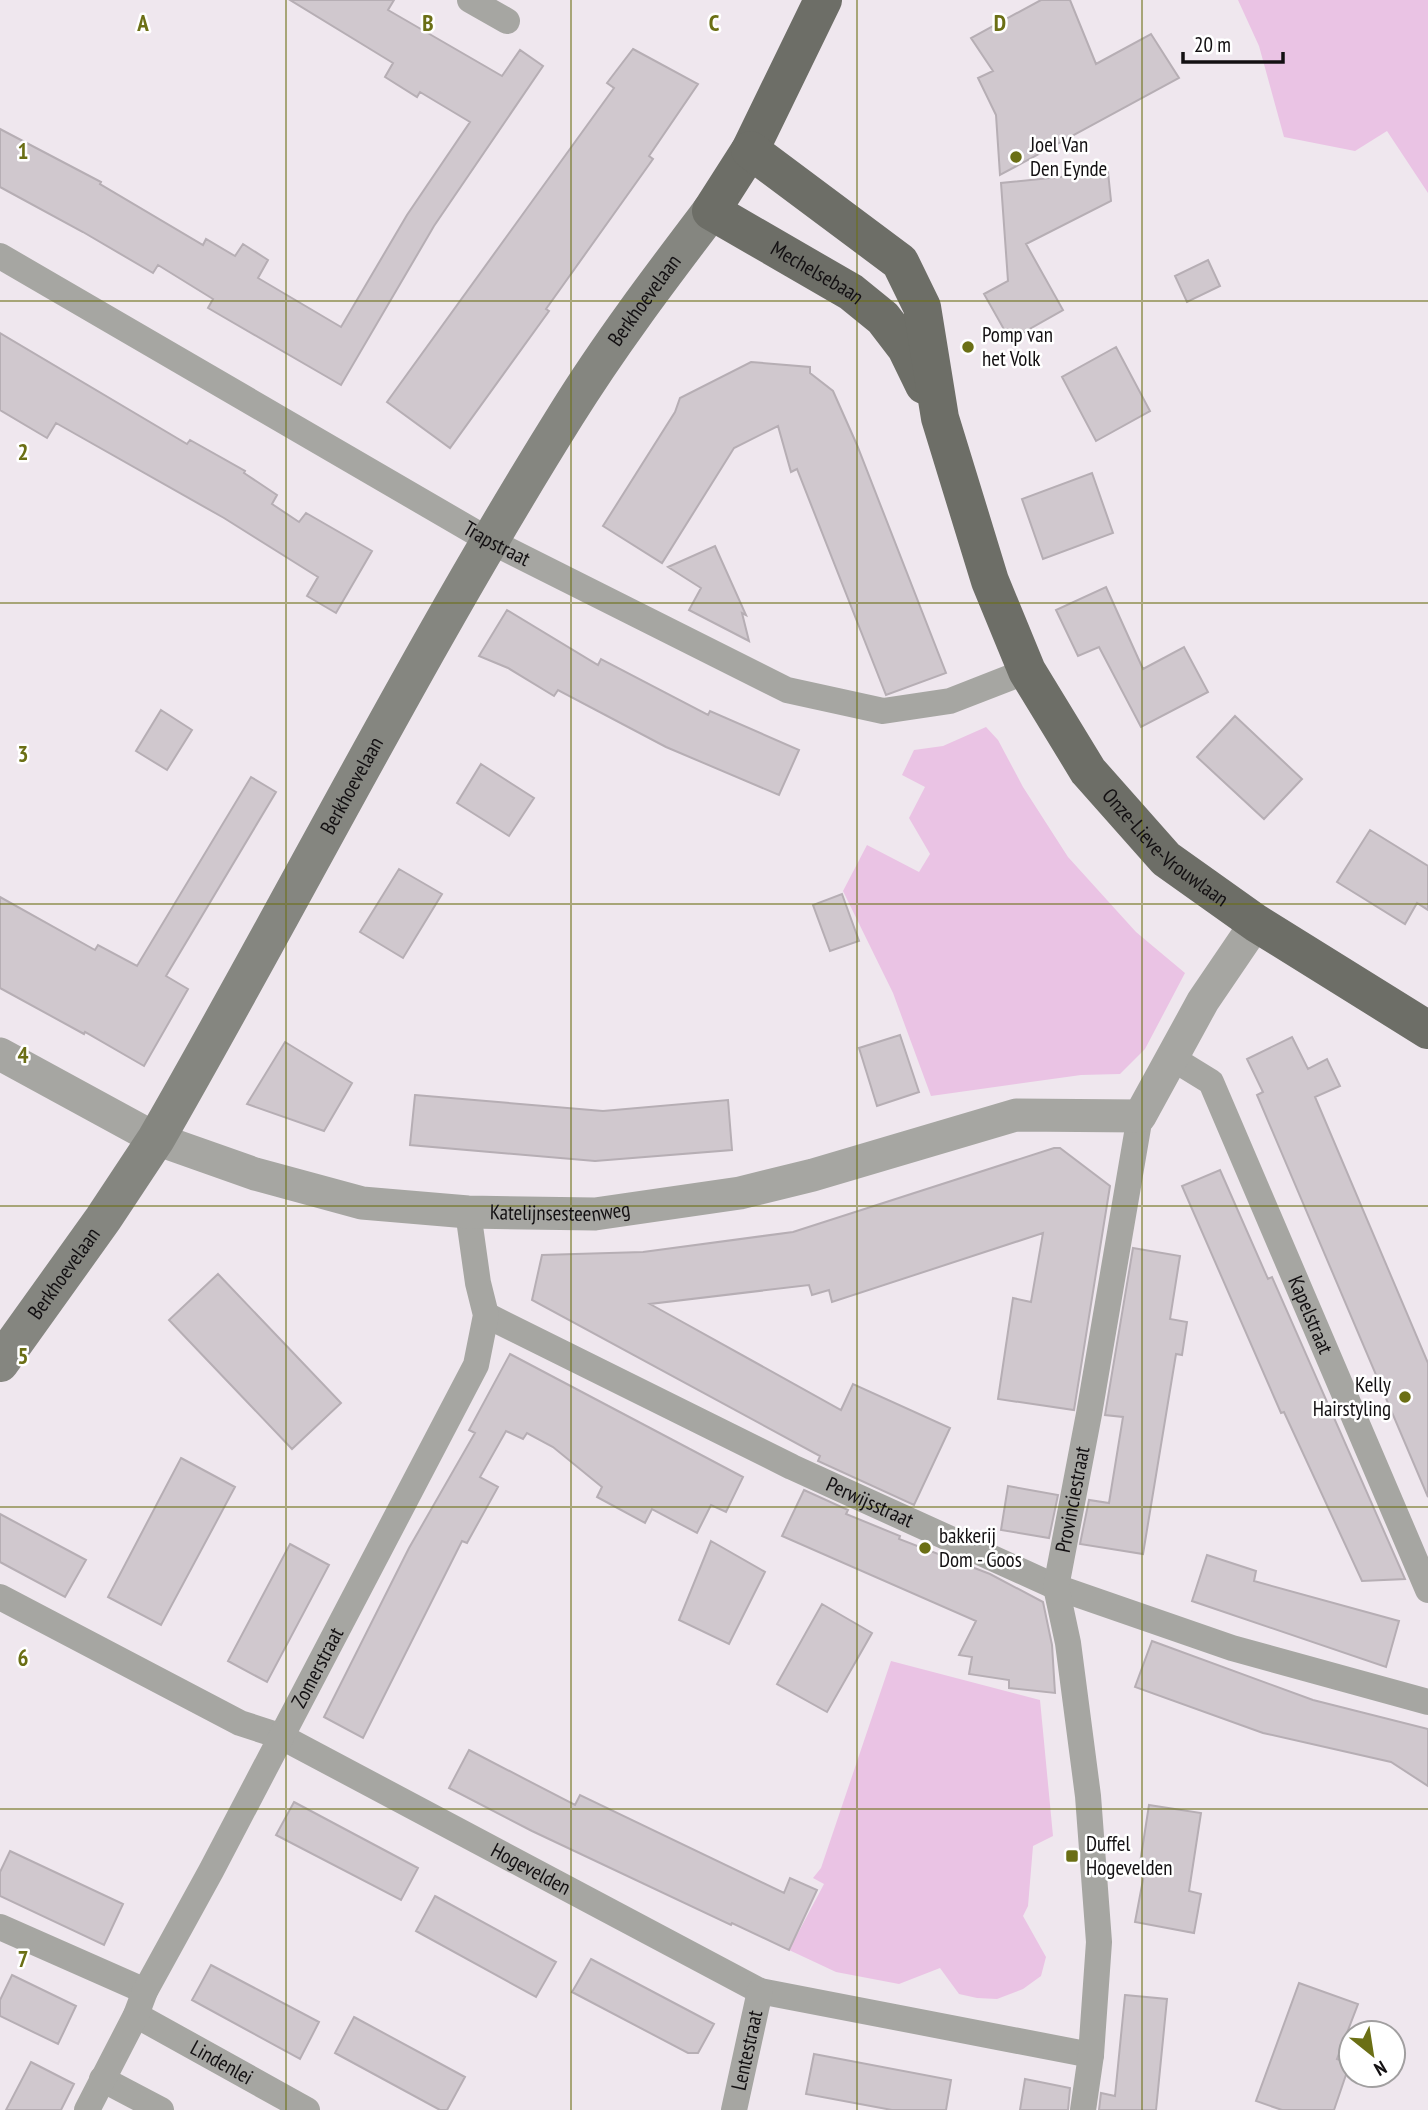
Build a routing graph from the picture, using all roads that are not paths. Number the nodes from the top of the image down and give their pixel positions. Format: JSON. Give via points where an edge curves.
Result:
{"nodes":[{"id":1,"x":470,"y":0,"type":"edge"},
{"id":2,"x":823,"y":0,"type":"edge"},
{"id":3,"x":507,"y":21,"type":"dead end"},
{"id":4,"x":750,"y":150,"type":"junction"},
{"id":5,"x":711,"y":211,"type":"junction"},
{"id":6,"x":0,"y":256,"type":"edge"},
{"id":7,"x":940,"y":418,"type":"junction"},
{"id":8,"x":490,"y":541,"type":"junction"},
{"id":9,"x":990,"y":581,"type":"joint"},
{"id":10,"x":1027,"y":671,"type":"junction"},
{"id":11,"x":1256,"y":923,"type":"junction"},
{"id":12,"x":1428,"y":1030,"type":"edge"},
{"id":13,"x":0,"y":1054,"type":"edge"},
{"id":14,"x":1172,"y":1058,"type":"junction"},
{"id":15,"x":1140,"y":1116,"type":"junction"},
{"id":16,"x":156,"y":1139,"type":"junction"},
{"id":17,"x":468,"y":1212,"type":"junction"},
{"id":18,"x":486,"y":1315,"type":"junction"},
{"id":19,"x":0,"y":1363,"type":"edge"},
{"id":20,"x":1056,"y":1587,"type":"junction"},
{"id":21,"x":1428,"y":1590,"type":"edge"},
{"id":22,"x":0,"y":1597,"type":"edge"},
{"id":23,"x":1428,"y":1702,"type":"edge"},
{"id":24,"x":280,"y":1736,"type":"junction"},
{"id":25,"x":0,"y":1927,"type":"edge"},
{"id":26,"x":760,"y":1991,"type":"junction"},
{"id":27,"x":140,"y":2003,"type":"junction"},
{"id":28,"x":1091,"y":2055,"type":"junction"},
{"id":29,"x":102,"y":2079,"type":"junction"},
{"id":30,"x":87,"y":2110,"type":"edge"},
{"id":31,"x":161,"y":2110,"type":"edge"},
{"id":32,"x":307,"y":2110,"type":"edge"},
{"id":33,"x":734,"y":2110,"type":"edge"},
{"id":34,"x":1083,"y":2110,"type":"edge"}],
"edges":[{"from":1,"to":3,"type":"street"},
{"from":2,"to":4,"type":"main road"},
{"from":4,"to":5,"type":"main road"},
{"from":4,"to":7,"type":"main road","name":"Mechelsebaan","via":[[900,262],[922,307]]},
{"from":5,"to":7,"type":"main road","name":"Mechelsebaan","via":[[851,292],[883,318],[906,348]]},
{"from":5,"to":8,"type":"main road","name":"Berkhoevelaan","via":[[568,413]]},
{"from":6,"to":8,"type":"street","name":"Trapstraat"},
{"from":7,"to":9,"type":"main road","name":"Mechelsebaan"},
{"from":8,"to":10,"type":"street","name":"Trapstraat","via":[[787,690],[883,711],[950,701]]},
{"from":8,"to":16,"type":"main road","name":"Berkhoevelaan"},
{"from":9,"to":10,"type":"main road","name":"Onze-Lieve-Vrouwlaan"},
{"from":10,"to":11,"type":"main road","name":"Onze-Lieve-Vrouwlaan","via":[[1088,771],[1166,859]]},
{"from":11,"to":12,"type":"main road","name":"Onze-Lieve-Vrouwlaan"},
{"from":11,"to":14,"type":"street","name":"Provinciestraat","via":[[1203,1001]]},
{"from":13,"to":16,"type":"street","name":"Katelijnsesteenweg"},
{"from":14,"to":15,"type":"street","name":"Provinciestraat"},
{"from":14,"to":21,"type":"street","name":"Kapelstraat","via":[[1211,1082]]},
{"from":15,"to":17,"type":"street","name":"Katelijnsesteenweg","via":[[1016,1115],[740,1193],[595,1214]]},
{"from":15,"to":20,"type":"street","name":"Provinciestraat"},
{"from":16,"to":17,"type":"street","name":"Katelijnsesteenweg","via":[[255,1174],[362,1203]]},
{"from":16,"to":19,"type":"main road","name":"Berkhoevelaan"},
{"from":17,"to":18,"type":"street","name":"Zomerstraat"},
{"from":18,"to":20,"type":"street","name":"Perwijsstraat","via":[[792,1467]]},
{"from":18,"to":24,"type":"street","name":"Zomerstraat","via":[[476,1365]]},
{"from":20,"to":23,"type":"street","name":"Perwijsstraat","via":[[1232,1648]]},
{"from":20,"to":28,"type":"street","name":"Provinciestraat","via":[[1088,1796],[1099,1942]]},
{"from":22,"to":24,"type":"street","name":"Hogevelden","via":[[240,1723]]},
{"from":24,"to":26,"type":"street","name":"Hogevelden"},
{"from":24,"to":27,"type":"street","name":"Zomerstraat"},
{"from":25,"to":27,"type":"street","name":"Lindenlei"},
{"from":26,"to":28,"type":"street","name":"Hogevelden"},
{"from":26,"to":33,"type":"street","name":"Lentestraat"},
{"from":27,"to":29,"type":"street","name":"Zomerstraat"},
{"from":27,"to":32,"type":"street","name":"Lindenlei"},
{"from":28,"to":34,"type":"street","name":"Provinciestraat"},
{"from":29,"to":30,"type":"street","name":"Zomerstraat"},
{"from":29,"to":31,"type":"street"}]}
